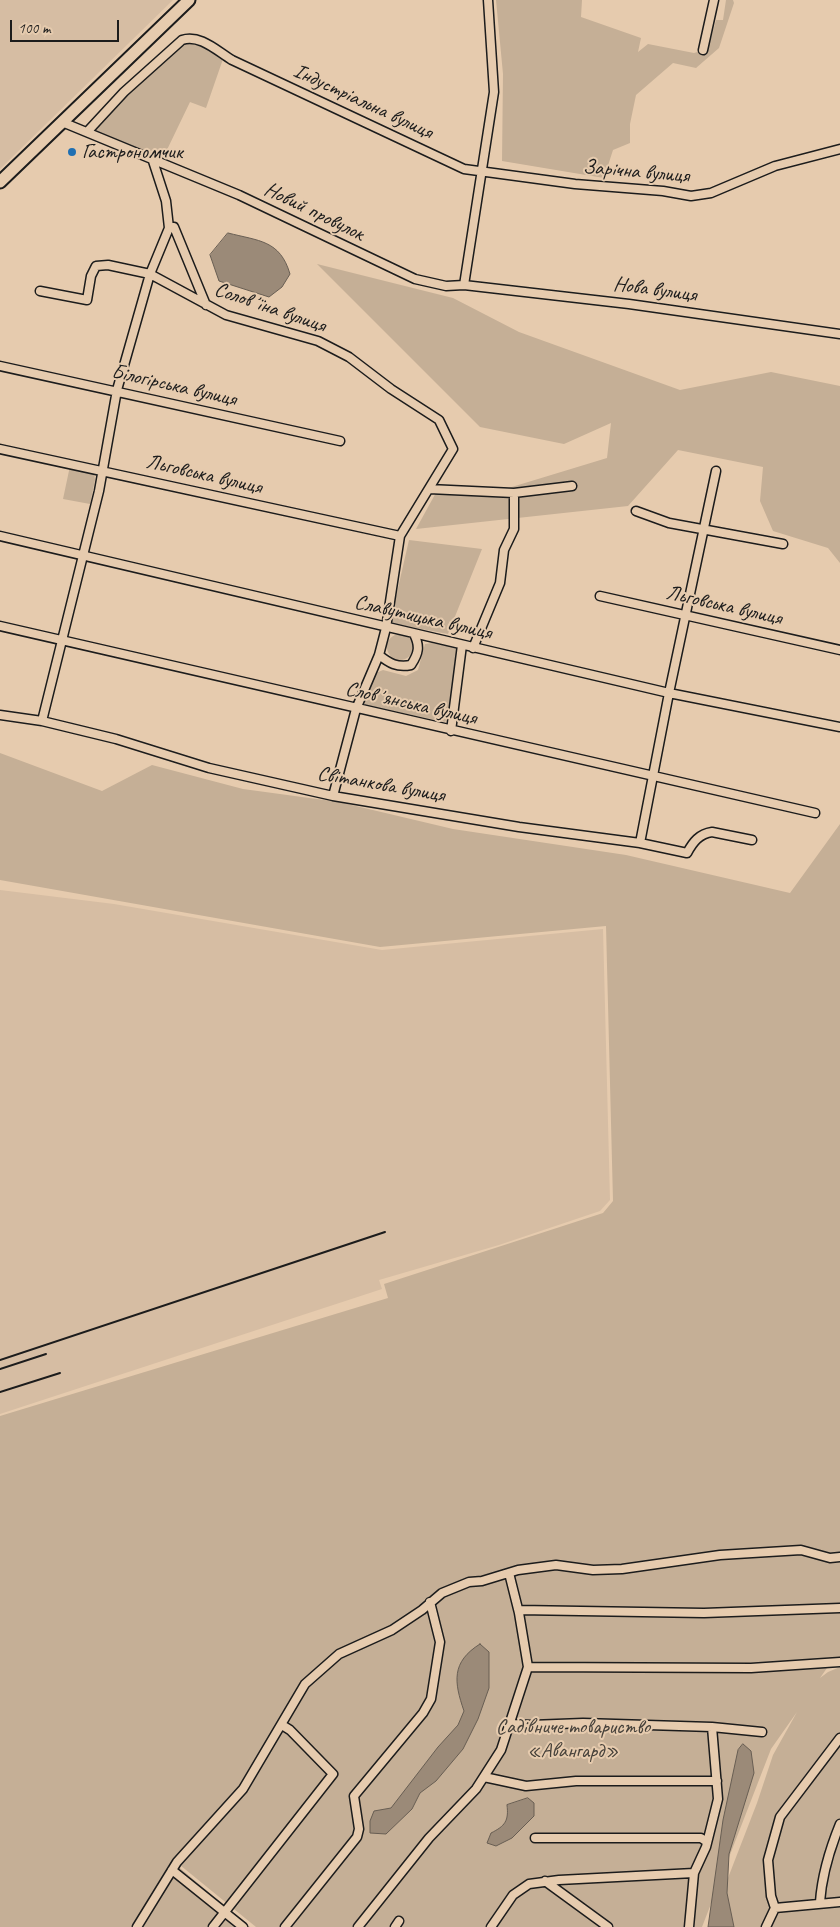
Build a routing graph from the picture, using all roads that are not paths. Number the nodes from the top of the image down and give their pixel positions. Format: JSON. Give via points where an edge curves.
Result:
{"nodes":[{"id":1,"x":189,"y":0,"type":"edge"},
{"id":2,"x":488,"y":0,"type":"edge"},
{"id":3,"x":714,"y":0,"type":"edge"},
{"id":4,"x":702,"y":50,"type":"dead end"},
{"id":5,"x":62,"y":122,"type":"junction"},
{"id":6,"x":87,"y":132,"type":"junction"},
{"id":7,"x":840,"y":150,"type":"edge"},
{"id":8,"x":152,"y":158,"type":"junction"},
{"id":9,"x":481,"y":172,"type":"junction"},
{"id":10,"x":0,"y":182,"type":"edge"},
{"id":11,"x":169,"y":228,"type":"junction"},
{"id":12,"x":150,"y":274,"type":"junction"},
{"id":13,"x":464,"y":285,"type":"junction"},
{"id":14,"x":40,"y":291,"type":"dead end"},
{"id":15,"x":206,"y":305,"type":"junction"},
{"id":16,"x":840,"y":334,"type":"edge"},
{"id":17,"x":0,"y":366,"type":"edge"},
{"id":18,"x":118,"y":390,"type":"junction"},
{"id":19,"x":340,"y":441,"type":"dead end"},
{"id":20,"x":0,"y":449,"type":"edge"},
{"id":21,"x":103,"y":470,"type":"junction"},
{"id":22,"x":716,"y":471,"type":"dead end"},
{"id":23,"x":572,"y":486,"type":"dead end"},
{"id":24,"x":429,"y":489,"type":"junction"},
{"id":25,"x":514,"y":493,"type":"junction"},
{"id":26,"x":636,"y":511,"type":"dead end"},
{"id":27,"x":704,"y":530,"type":"junction"},
{"id":28,"x":0,"y":536,"type":"edge"},
{"id":29,"x":400,"y":536,"type":"junction"},
{"id":30,"x":783,"y":544,"type":"dead end"},
{"id":31,"x":83,"y":556,"type":"junction"},
{"id":32,"x":600,"y":596,"type":"dead end"},
{"id":33,"x":686,"y":615,"type":"junction"},
{"id":34,"x":0,"y":626,"type":"edge"},
{"id":35,"x":386,"y":628,"type":"junction"},
{"id":36,"x":414,"y":634,"type":"junction"},
{"id":37,"x":62,"y":641,"type":"junction"},
{"id":38,"x":462,"y":645,"type":"junction"},
{"id":39,"x":473,"y":648,"type":"junction"},
{"id":40,"x":840,"y":650,"type":"edge"},
{"id":41,"x":379,"y":655,"type":"junction"},
{"id":42,"x":668,"y":693,"type":"junction"},
{"id":43,"x":356,"y":709,"type":"junction"},
{"id":44,"x":0,"y":715,"type":"edge"},
{"id":45,"x":42,"y":721,"type":"junction"},
{"id":46,"x":840,"y":727,"type":"edge"},
{"id":47,"x":451,"y":731,"type":"junction"},
{"id":48,"x":652,"y":776,"type":"junction"},
{"id":49,"x":334,"y":796,"type":"junction"},
{"id":50,"x":815,"y":813,"type":"dead end"},
{"id":51,"x":752,"y":840,"type":"dead end"},
{"id":52,"x":640,"y":844,"type":"junction"},
{"id":53,"x":840,"y":1557,"type":"edge"},
{"id":54,"x":509,"y":1572,"type":"junction"},
{"id":55,"x":430,"y":1602,"type":"junction"},
{"id":56,"x":840,"y":1608,"type":"edge"},
{"id":57,"x":519,"y":1610,"type":"junction"},
{"id":58,"x":840,"y":1662,"type":"edge"},
{"id":59,"x":528,"y":1667,"type":"junction"},
{"id":60,"x":510,"y":1724,"type":"junction"},
{"id":61,"x":282,"y":1725,"type":"junction"},
{"id":62,"x":712,"y":1727,"type":"junction"},
{"id":63,"x":762,"y":1732,"type":"dead end"},
{"id":64,"x":840,"y":1738,"type":"edge"},
{"id":65,"x":484,"y":1777,"type":"junction"},
{"id":66,"x":717,"y":1781,"type":"junction"},
{"id":67,"x":840,"y":1824,"type":"edge"},
{"id":68,"x":534,"y":1838,"type":"dead end"},
{"id":69,"x":707,"y":1842,"type":"junction"},
{"id":70,"x":172,"y":1870,"type":"junction"},
{"id":71,"x":694,"y":1873,"type":"junction"},
{"id":72,"x":545,"y":1881,"type":"junction"},
{"id":73,"x":820,"y":1902,"type":"junction"},
{"id":74,"x":840,"y":1902,"type":"edge"},
{"id":75,"x":774,"y":1908,"type":"junction"},
{"id":76,"x":224,"y":1912,"type":"junction"},
{"id":77,"x":493,"y":1926,"type":"edge"},
{"id":78,"x":137,"y":1927,"type":"edge"},
{"id":79,"x":212,"y":1927,"type":"edge"},
{"id":80,"x":243,"y":1927,"type":"edge"},
{"id":81,"x":285,"y":1927,"type":"edge"},
{"id":82,"x":358,"y":1927,"type":"edge"},
{"id":83,"x":608,"y":1927,"type":"edge"},
{"id":84,"x":689,"y":1927,"type":"edge"},
{"id":85,"x":766,"y":1927,"type":"edge"}],
"edges":[{"from":1,"to":5,"type":"main road"},
{"from":2,"to":9,"type":"street","via":[[494,92]]},
{"from":3,"to":4,"type":"street"},
{"from":5,"to":6,"type":"street","name":"Новий провулок"},
{"from":5,"to":10,"type":"main road"},
{"from":6,"to":8,"type":"street","name":"Новий провулок"},
{"from":6,"to":9,"type":"street","name":"Індустріальна вулиця","via":[[124,92],[182,40],[191,37],[232,60],[464,168]]},
{"from":7,"to":9,"type":"street","name":"Зарічна вулиця","via":[[775,166],[711,193],[691,196]]},
{"from":8,"to":11,"type":"street","via":[[166,201]]},
{"from":8,"to":13,"type":"street","name":"Новий провулок","via":[[239,195],[415,279],[446,286]]},
{"from":9,"to":13,"type":"street"},
{"from":11,"to":12,"type":"street"},
{"from":11,"to":15,"type":"street","via":[[174,227]]},
{"from":12,"to":14,"type":"street","name":"Соловʼїна вулиця","via":[[108,265],[96,266],[87,300]]},
{"from":12,"to":15,"type":"street","name":"Соловʼїна вулиця"},
{"from":12,"to":18,"type":"street"},
{"from":13,"to":16,"type":"street","name":"Нова вулиця"},
{"from":15,"to":24,"type":"street","name":"Соловʼїна вулиця","via":[[226,315],[318,341],[349,357],[439,420],[453,449]]},
{"from":17,"to":18,"type":"street","name":"Білогірська вулиця"},
{"from":18,"to":19,"type":"street","name":"Білогірська вулиця"},
{"from":18,"to":21,"type":"street"},
{"from":20,"to":21,"type":"street","name":"Льговська вулиця"},
{"from":21,"to":29,"type":"street","name":"Льговська вулиця"},
{"from":21,"to":31,"type":"street"},
{"from":22,"to":27,"type":"street"},
{"from":23,"to":25,"type":"street"},
{"from":24,"to":25,"type":"street"},
{"from":24,"to":29,"type":"street"},
{"from":25,"to":39,"type":"street","via":[[514,529],[504,550],[500,583]]},
{"from":26,"to":27,"type":"street","via":[[669,523]]},
{"from":27,"to":30,"type":"street"},
{"from":27,"to":33,"type":"street"},
{"from":28,"to":31,"type":"street","name":"Славутицька вулиця"},
{"from":29,"to":35,"type":"street"},
{"from":31,"to":35,"type":"street","name":"Славутицька вулиця"},
{"from":31,"to":37,"type":"street"},
{"from":32,"to":33,"type":"street","name":"Льговська вулиця"},
{"from":33,"to":40,"type":"street","name":"Льговська вулиця"},
{"from":33,"to":42,"type":"street"},
{"from":34,"to":37,"type":"street","name":"Словʼянська вулиця"},
{"from":35,"to":36,"type":"street","name":"Славутицька вулиця"},
{"from":35,"to":41,"type":"street"},
{"from":36,"to":38,"type":"street","name":"Славутицька вулиця"},
{"from":36,"to":41,"type":"street","via":[[419,644],[411,664],[402,667]]},
{"from":37,"to":43,"type":"street","name":"Словʼянська вулиця"},
{"from":37,"to":45,"type":"street"},
{"from":38,"to":39,"type":"street","name":"Славутицька вулиця"},
{"from":38,"to":47,"type":"street"},
{"from":39,"to":42,"type":"street","name":"Славутицька вулиця"},
{"from":41,"to":43,"type":"street"},
{"from":42,"to":46,"type":"street","name":"Славутицька вулиця"},
{"from":42,"to":48,"type":"street"},
{"from":43,"to":47,"type":"street","name":"Словʼянська вулиця"},
{"from":43,"to":49,"type":"street"},
{"from":44,"to":45,"type":"street","name":"Світанкова вулиця"},
{"from":45,"to":49,"type":"street","name":"Світанкова вулиця","via":[[116,739],[209,768]]},
{"from":47,"to":48,"type":"street","name":"Словʼянська вулиця"},
{"from":48,"to":50,"type":"street","name":"Словʼянська вулиця"},
{"from":48,"to":52,"type":"street"},
{"from":49,"to":52,"type":"street","name":"Світанкова вулиця"},
{"from":51,"to":52,"type":"street","name":"Світанкова вулиця","via":[[707,833],[694,841],[687,853]]},
{"from":53,"to":54,"type":"street","via":[[830,1558],[801,1550],[720,1555],[622,1569],[593,1570],[556,1565]]},
{"from":54,"to":55,"type":"street","via":[[468,1582]]},
{"from":54,"to":57,"type":"street"},
{"from":55,"to":61,"type":"street","via":[[392,1630],[339,1654],[305,1684]]},
{"from":55,"to":81,"type":"street","via":[[440,1642],[430,1699],[423,1713],[354,1796],[359,1829],[357,1837]]},
{"from":56,"to":57,"type":"street","via":[[704,1613]]},
{"from":57,"to":59,"type":"street"},
{"from":58,"to":59,"type":"street","via":[[751,1668]]},
{"from":59,"to":60,"type":"street"},
{"from":60,"to":62,"type":"street"},
{"from":60,"to":65,"type":"street","via":[[501,1750]]},
{"from":61,"to":70,"type":"street","via":[[243,1789]]},
{"from":61,"to":76,"type":"street","via":[[333,1774]]},
{"from":62,"to":63,"type":"street"},
{"from":62,"to":66,"type":"street"},
{"from":64,"to":75,"type":"street","via":[[780,1817],[768,1860]]},
{"from":65,"to":66,"type":"street","via":[[526,1786],[576,1781]]},
{"from":65,"to":82,"type":"street","via":[[429,1838]]},
{"from":66,"to":69,"type":"street","via":[[718,1799]]},
{"from":67,"to":73,"type":"street","via":[[828,1852]]},
{"from":68,"to":69,"type":"street","via":[[701,1838]]},
{"from":69,"to":71,"type":"street"},
{"from":70,"to":76,"type":"street"},
{"from":70,"to":78,"type":"street"},
{"from":71,"to":72,"type":"street"},
{"from":71,"to":84,"type":"street"},
{"from":72,"to":77,"type":"street","via":[[529,1884],[513,1895]]},
{"from":72,"to":83,"type":"street"},
{"from":73,"to":74,"type":"street"},
{"from":73,"to":75,"type":"street"},
{"from":75,"to":85,"type":"street"},
{"from":76,"to":79,"type":"street"},
{"from":76,"to":80,"type":"street"}]}
